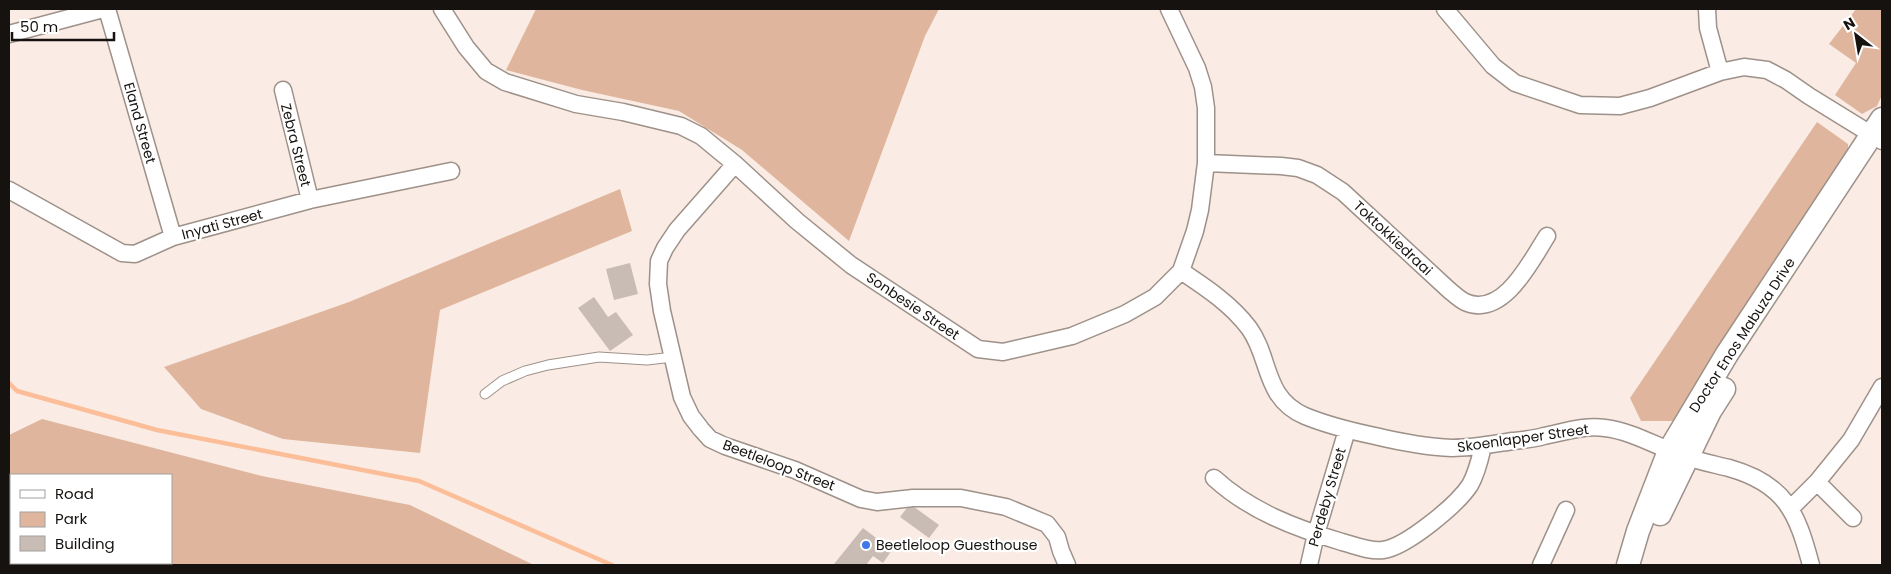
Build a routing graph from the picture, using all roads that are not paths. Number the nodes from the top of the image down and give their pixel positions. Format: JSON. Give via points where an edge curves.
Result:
{"nodes":[{"id":1,"x":103,"y":9,"type":"edge"},
{"id":2,"x":108,"y":9,"type":"edge"},
{"id":3,"x":442,"y":9,"type":"edge"},
{"id":4,"x":1169,"y":9,"type":"edge"},
{"id":5,"x":1444,"y":9,"type":"edge"},
{"id":6,"x":1707,"y":9,"type":"edge"},
{"id":7,"x":9,"y":34,"type":"edge"},
{"id":8,"x":1720,"y":72,"type":"junction"},
{"id":9,"x":282,"y":90,"type":"dead end"},
{"id":10,"x":1880,"y":135,"type":"edge"},
{"id":11,"x":1206,"y":163,"type":"junction"},
{"id":12,"x":735,"y":164,"type":"junction"},
{"id":13,"x":451,"y":171,"type":"dead end"},
{"id":14,"x":9,"y":190,"type":"edge"},
{"id":15,"x":310,"y":200,"type":"junction"},
{"id":16,"x":1547,"y":236,"type":"dead end"},
{"id":17,"x":173,"y":237,"type":"junction"},
{"id":18,"x":1181,"y":271,"type":"junction"},
{"id":19,"x":673,"y":357,"type":"junction"},
{"id":20,"x":1882,"y":387,"type":"edge"},
{"id":21,"x":485,"y":394,"type":"dead end"},
{"id":22,"x":1347,"y":430,"type":"junction"},
{"id":23,"x":1483,"y":446,"type":"junction"},
{"id":24,"x":1678,"y":454,"type":"junction"},
{"id":25,"x":1214,"y":478,"type":"dead end"},
{"id":26,"x":1817,"y":482,"type":"junction"},
{"id":27,"x":1791,"y":508,"type":"junction"},
{"id":28,"x":1566,"y":510,"type":"dead end"},
{"id":29,"x":1853,"y":518,"type":"dead end"},
{"id":30,"x":1316,"y":534,"type":"junction"},
{"id":31,"x":1067,"y":565,"type":"edge"},
{"id":32,"x":1309,"y":565,"type":"edge"},
{"id":33,"x":1541,"y":565,"type":"edge"},
{"id":34,"x":1628,"y":565,"type":"edge"},
{"id":35,"x":1638,"y":565,"type":"edge"},
{"id":36,"x":1811,"y":565,"type":"edge"}],
"edges":[{"from":1,"to":7,"type":"street"},
{"from":2,"to":17,"type":"street","name":"Eland Street"},
{"from":3,"to":12,"type":"street","name":"Sonbesie Street","via":[[486,71],[504,82],[576,104],[680,126],[701,136]]},
{"from":4,"to":11,"type":"street","name":"Sonbesie Street","via":[[1203,87]]},
{"from":5,"to":8,"type":"street","via":[[1493,66],[1515,83],[1580,105],[1620,106]]},
{"from":6,"to":8,"type":"street","via":[[1708,28]]},
{"from":8,"to":10,"type":"street","via":[[1744,67],[1767,70]]},
{"from":9,"to":15,"type":"street","name":"Zebra Street"},
{"from":10,"to":24,"type":"main road","name":"Doctor Enos Mabuza Drive","via":[[1710,411]]},
{"from":11,"to":16,"type":"street","name":"Toktokkiedraai","via":[[1281,166],[1317,175],[1343,192],[1449,290],[1464,302],[1477,305],[1508,293]]},
{"from":11,"to":18,"type":"street","name":"Sonbesie Street","via":[[1195,230]]},
{"from":12,"to":18,"type":"street","name":"Sonbesie Street","via":[[851,265],[978,348],[1003,352],[1072,336],[1125,314],[1155,297]]},
{"from":12,"to":19,"type":"street","name":"Beetleloop Street","via":[[676,230],[659,261],[658,284]]},
{"from":13,"to":15,"type":"street","name":"Inyati Street"},
{"from":14,"to":17,"type":"street","name":"Inyati Street","via":[[122,253],[136,254]]},
{"from":15,"to":17,"type":"street","name":"Inyati Street"},
{"from":18,"to":22,"type":"street","name":"Skoenlapper Street","via":[[1210,290],[1250,329],[1272,387],[1283,402],[1303,415]]},
{"from":19,"to":21,"type":"lane","via":[[648,360],[599,357],[548,365],[502,381]]},
{"from":19,"to":31,"type":"street","name":"Beetleloop Street","via":[[685,403],[710,439],[795,470],[861,499],[877,502],[961,498],[1006,507],[1047,524],[1057,537]]},
{"from":20,"to":26,"type":"street","via":[[1851,440]]},
{"from":22,"to":23,"type":"street","name":"Skoenlapper Street","via":[[1413,444],[1452,448]]},
{"from":22,"to":30,"type":"street","name":"Perdeby Street"},
{"from":23,"to":24,"type":"street","name":"Skoenlapper Street","via":[[1585,427],[1625,433]]},
{"from":23,"to":30,"type":"street","via":[[1470,485],[1456,502],[1397,546],[1382,550],[1368,548]]},
{"from":24,"to":27,"type":"street","name":"Skoenlapper Street","via":[[1751,477],[1775,490]]},
{"from":24,"to":34,"type":"main road","name":"Doctor Enos Mabuza Drive","via":[[1638,531]]},
{"from":24,"to":35,"type":"main road","name":"Doctor Enos Mabuza Drive","via":[[1662,508]]},
{"from":25,"to":30,"type":"street","via":[[1237,498],[1255,508]]},
{"from":26,"to":27,"type":"street"},
{"from":26,"to":29,"type":"street"},
{"from":27,"to":36,"type":"street","name":"Skoenlapper Street"},
{"from":28,"to":33,"type":"street"},
{"from":30,"to":32,"type":"street","name":"Perdeby Street"}]}
